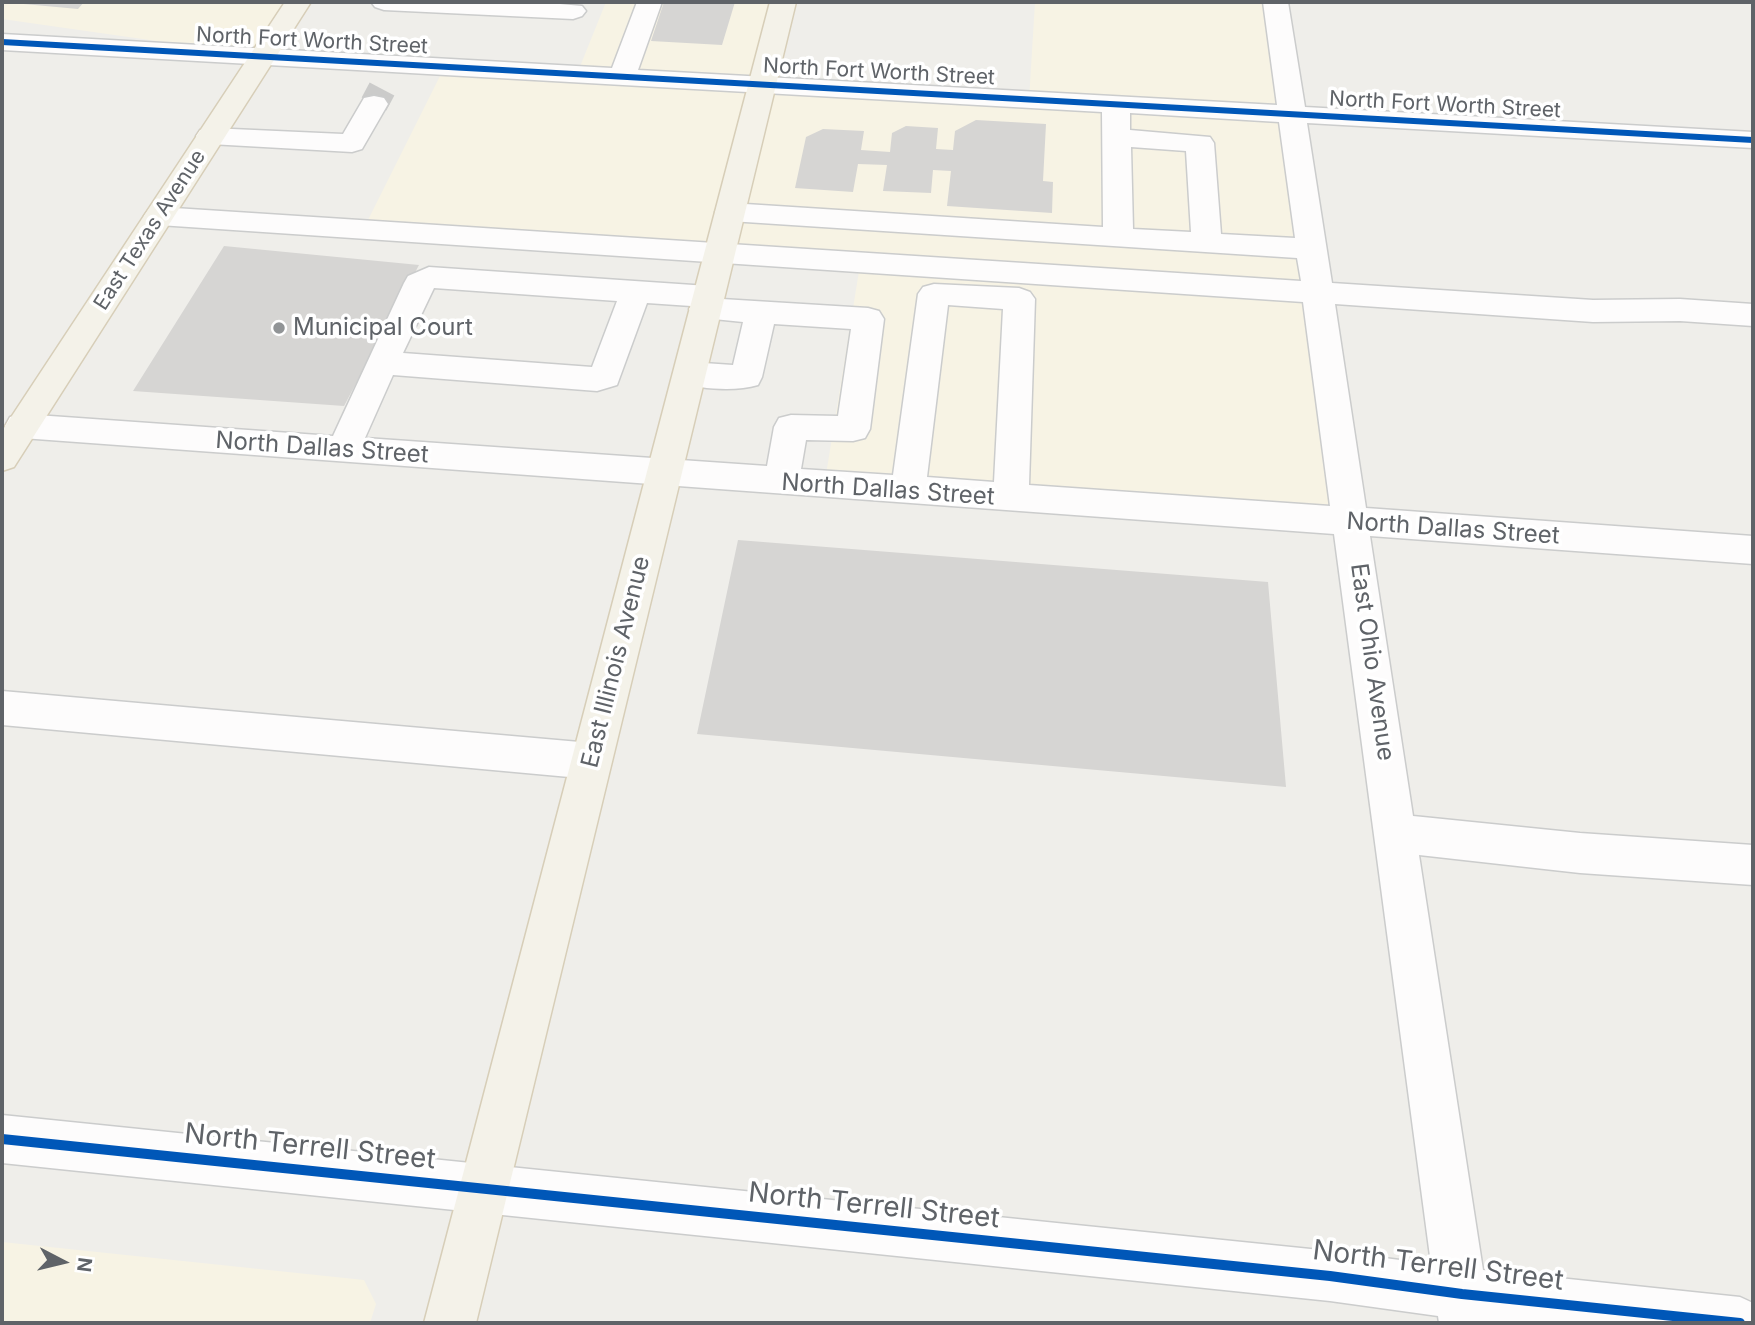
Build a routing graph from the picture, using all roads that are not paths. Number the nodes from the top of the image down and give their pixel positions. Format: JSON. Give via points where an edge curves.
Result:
{"nodes":[{"id":1,"x":298,"y":2,"type":"edge"},
{"id":2,"x":384,"y":2,"type":"edge"},
{"id":3,"x":649,"y":2,"type":"edge"},
{"id":4,"x":783,"y":2,"type":"edge"},
{"id":5,"x":1276,"y":2,"type":"edge"},
{"id":6,"x":573,"y":11,"type":"dead end"},
{"id":7,"x":2,"y":42,"type":"edge"},
{"id":8,"x":262,"y":57,"type":"junction"},
{"id":9,"x":397,"y":64,"type":"junction"},
{"id":10,"x":622,"y":76,"type":"junction"},
{"id":11,"x":762,"y":83,"type":"junction"},
{"id":12,"x":1116,"y":103,"type":"junction"},
{"id":13,"x":1292,"y":114,"type":"junction"},
{"id":14,"x":211,"y":136,"type":"junction"},
{"id":15,"x":1118,"y":138,"type":"junction"},
{"id":16,"x":1753,"y":140,"type":"edge"},
{"id":17,"x":730,"y":212,"type":"junction"},
{"id":18,"x":159,"y":216,"type":"junction"},
{"id":19,"x":1118,"y":238,"type":"junction"},
{"id":20,"x":1207,"y":243,"type":"junction"},
{"id":21,"x":1312,"y":248,"type":"junction"},
{"id":22,"x":720,"y":252,"type":"junction"},
{"id":23,"x":636,"y":291,"type":"junction"},
{"id":24,"x":1318,"y":292,"type":"junction"},
{"id":25,"x":706,"y":303,"type":"junction"},
{"id":26,"x":761,"y":312,"type":"junction"},
{"id":27,"x":1753,"y":315,"type":"edge"},
{"id":28,"x":383,"y":362,"type":"junction"},
{"id":29,"x":689,"y":374,"type":"junction"},
{"id":30,"x":22,"y":426,"type":"junction"},
{"id":31,"x":343,"y":450,"type":"junction"},
{"id":32,"x":2,"y":458,"type":"edge"},
{"id":33,"x":664,"y":474,"type":"junction"},
{"id":34,"x":782,"y":482,"type":"junction"},
{"id":35,"x":908,"y":491,"type":"junction"},
{"id":36,"x":1011,"y":498,"type":"junction"},
{"id":37,"x":1352,"y":522,"type":"junction"},
{"id":38,"x":1753,"y":550,"type":"edge"},
{"id":39,"x":2,"y":708,"type":"edge"},
{"id":40,"x":591,"y":761,"type":"junction"},
{"id":41,"x":1396,"y":833,"type":"junction"},
{"id":42,"x":1753,"y":865,"type":"edge"},
{"id":43,"x":2,"y":1139,"type":"edge"},
{"id":44,"x":484,"y":1187,"type":"junction"},
{"id":45,"x":1463,"y":1308,"type":"edge"},
{"id":46,"x":450,"y":1323,"type":"edge"},
{"id":47,"x":1515,"y":1323,"type":"edge"},
{"id":48,"x":1740,"y":1323,"type":"edge"}],
"edges":[{"from":1,"to":8,"type":"main road","name":"East Texas Avenue"},
{"from":2,"to":6,"type":"street"},
{"from":3,"to":10,"type":"street"},
{"from":4,"to":11,"type":"main road","name":"East Illinois Avenue"},
{"from":5,"to":13,"type":"street","name":"East Ohio Avenue"},
{"from":7,"to":8,"type":"street","name":"North Fort Worth Street"},
{"from":8,"to":9,"type":"street","name":"North Fort Worth Street"},
{"from":8,"to":14,"type":"main road","name":"East Texas Avenue"},
{"from":9,"to":10,"type":"street","name":"North Fort Worth Street"},
{"from":9,"to":14,"type":"street","via":[[352,143]]},
{"from":10,"to":11,"type":"street","name":"North Fort Worth Street"},
{"from":11,"to":12,"type":"street","name":"North Fort Worth Street"},
{"from":11,"to":17,"type":"main road","name":"East Illinois Avenue"},
{"from":12,"to":13,"type":"street","name":"North Fort Worth Street"},
{"from":12,"to":15,"type":"street"},
{"from":13,"to":16,"type":"street","name":"North Fort Worth Street"},
{"from":13,"to":21,"type":"street","name":"East Ohio Avenue"},
{"from":14,"to":18,"type":"main road","name":"East Texas Avenue"},
{"from":15,"to":19,"type":"street"},
{"from":15,"to":20,"type":"street","via":[[1199,143]]},
{"from":17,"to":19,"type":"street"},
{"from":17,"to":22,"type":"main road","name":"East Illinois Avenue"},
{"from":18,"to":22,"type":"street"},
{"from":18,"to":30,"type":"main road","name":"East Texas Avenue"},
{"from":19,"to":20,"type":"street"},
{"from":20,"to":21,"type":"street"},
{"from":21,"to":24,"type":"street","name":"East Ohio Avenue"},
{"from":22,"to":24,"type":"street"},
{"from":22,"to":25,"type":"main road","name":"East Illinois Avenue"},
{"from":23,"to":25,"type":"street"},
{"from":23,"to":28,"type":"street","via":[[429,277],[419,283]]},
{"from":23,"to":28,"type":"street","via":[[605,377]]},
{"from":24,"to":27,"type":"street","via":[[1593,311]]},
{"from":24,"to":37,"type":"street","name":"East Ohio Avenue"},
{"from":25,"to":26,"type":"street"},
{"from":25,"to":29,"type":"main road","name":"East Illinois Avenue"},
{"from":26,"to":29,"type":"street","via":[[746,377]]},
{"from":26,"to":34,"type":"street","via":[[868,319],[853,429],[791,427]]},
{"from":28,"to":31,"type":"street"},
{"from":29,"to":33,"type":"main road","name":"East Illinois Avenue"},
{"from":30,"to":31,"type":"street","name":"North Dallas Street"},
{"from":30,"to":32,"type":"main road","name":"East Texas Avenue"},
{"from":31,"to":33,"type":"street","name":"North Dallas Street"},
{"from":33,"to":34,"type":"street","name":"North Dallas Street"},
{"from":33,"to":40,"type":"main road","name":"East Illinois Avenue"},
{"from":34,"to":35,"type":"street","name":"North Dallas Street"},
{"from":35,"to":36,"type":"street","name":"North Dallas Street"},
{"from":35,"to":36,"type":"street","via":[[934,294],[1019,299]]},
{"from":36,"to":37,"type":"street","name":"North Dallas Street"},
{"from":37,"to":38,"type":"street","name":"North Dallas Street"},
{"from":37,"to":41,"type":"street","name":"East Ohio Avenue"},
{"from":39,"to":40,"type":"street"},
{"from":40,"to":44,"type":"main road","name":"East Illinois Avenue"},
{"from":41,"to":42,"type":"street"},
{"from":41,"to":45,"type":"street","name":"East Ohio Avenue"},
{"from":43,"to":44,"type":"street","name":"North Terrell Street"},
{"from":44,"to":45,"type":"street","name":"North Terrell Street","via":[[1330,1276]]},
{"from":44,"to":46,"type":"main road","name":"East Illinois Avenue"},
{"from":45,"to":47,"type":"street"},
{"from":45,"to":48,"type":"street","name":"North Terrell Street"}]}
